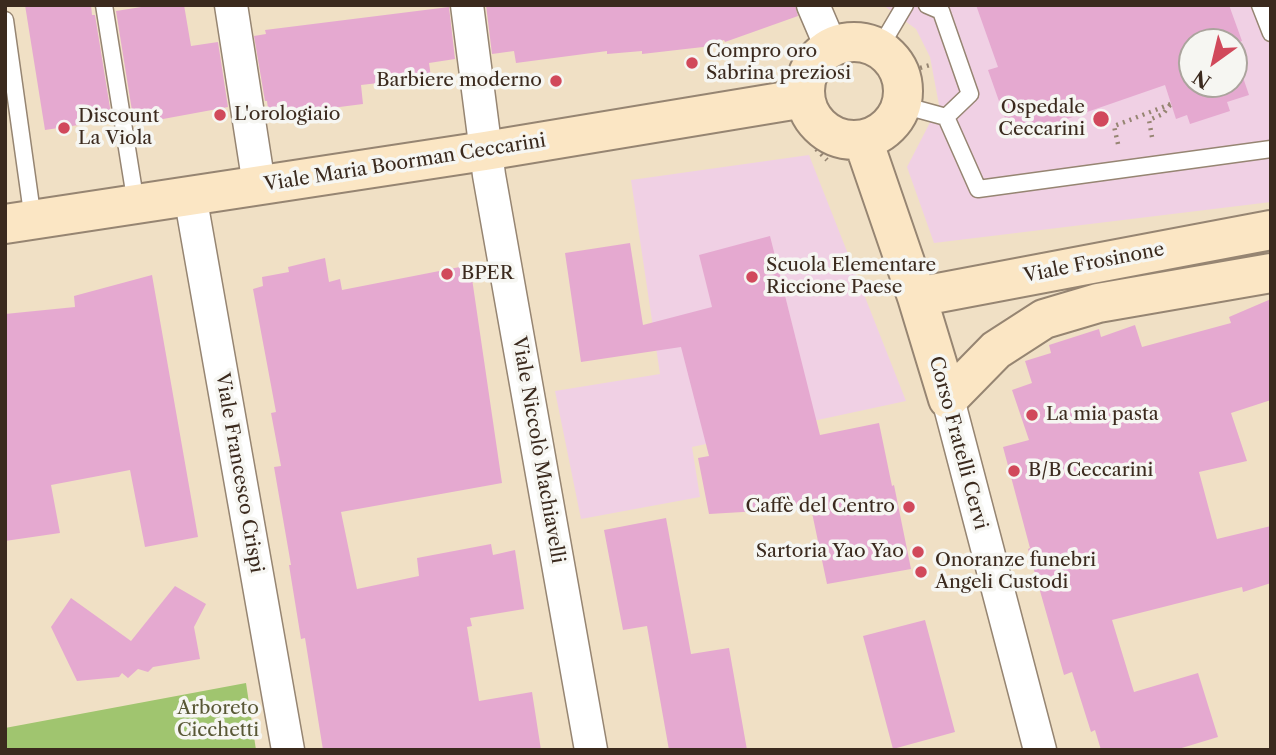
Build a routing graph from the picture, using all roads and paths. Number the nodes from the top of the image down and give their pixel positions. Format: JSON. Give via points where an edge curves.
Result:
{"nodes":[{"id":1,"x":104,"y":5,"type":"edge"},
{"id":2,"x":231,"y":5,"type":"edge"},
{"id":3,"x":467,"y":5,"type":"edge"},
{"id":4,"x":813,"y":5,"type":"edge"},
{"id":5,"x":905,"y":5,"type":"edge"},
{"id":6,"x":927,"y":5,"type":"edge"},
{"id":7,"x":1260,"y":5,"type":"edge"},
{"id":8,"x":5,"y":20,"type":"edge"},
{"id":9,"x":1271,"y":33,"type":"edge"},
{"id":10,"x":831,"y":47,"type":"junction"},
{"id":11,"x":903,"y":73,"type":"junction"},
{"id":12,"x":804,"y":98,"type":"junction"},
{"id":13,"x":946,"y":117,"type":"junction"},
{"id":14,"x":1149,"y":120,"type":"dead end"},
{"id":15,"x":1114,"y":126,"type":"dead end"},
{"id":16,"x":863,"y":140,"type":"junction"},
{"id":17,"x":1271,"y":149,"type":"edge"},
{"id":18,"x":485,"y":151,"type":"junction"},
{"id":19,"x":258,"y":185,"type":"junction"},
{"id":20,"x":190,"y":195,"type":"junction"},
{"id":21,"x":136,"y":204,"type":"junction"},
{"id":22,"x":19,"y":222,"type":"edge"},
{"id":23,"x":1271,"y":230,"type":"edge"},
{"id":24,"x":1271,"y":273,"type":"edge"},
{"id":25,"x":917,"y":297,"type":"junction"},
{"id":26,"x":948,"y":399,"type":"junction"},
{"id":27,"x":288,"y":750,"type":"edge"},
{"id":28,"x":591,"y":750,"type":"edge"},
{"id":29,"x":1040,"y":750,"type":"edge"}],
"edges":[{"from":1,"to":21,"type":"lane"},
{"from":2,"to":19,"type":"street"},
{"from":3,"to":18,"type":"street","name":"Viale Niccolò Machiavelli"},
{"from":4,"to":10,"type":"street"},
{"from":5,"to":11,"type":"lane"},
{"from":6,"to":13,"type":"lane","via":[[941,11],[970,94]]},
{"from":7,"to":9,"type":"lane"},
{"from":8,"to":22,"type":"lane"},
{"from":10,"to":11,"type":"street","via":[[864,43]]},
{"from":10,"to":12,"type":"street","via":[[810,68]]},
{"from":11,"to":13,"type":"lane"},
{"from":11,"to":16,"type":"street","via":[[896,118],[887,129]]},
{"from":12,"to":16,"type":"street","via":[[818,126],[831,136]]},
{"from":12,"to":18,"type":"street","name":"Viale Maria Boorman Ceccarini"},
{"from":13,"to":17,"type":"lane","via":[[978,189]]},
{"from":14,"to":15,"type":"path","via":[[1171,104]]},
{"from":16,"to":25,"type":"street","name":"Corso Fratelli Cervi"},
{"from":18,"to":19,"type":"street","name":"Viale Maria Boorman Ceccarini"},
{"from":18,"to":28,"type":"street","name":"Viale Niccolò Machiavelli"},
{"from":19,"to":20,"type":"street","name":"Viale Maria Boorman Ceccarini"},
{"from":20,"to":21,"type":"street","name":"Viale Maria Boorman Ceccarini"},
{"from":20,"to":27,"type":"street","name":"Viale Francesco Crispi"},
{"from":21,"to":22,"type":"street","name":"Viale Maria Boorman Ceccarini"},
{"from":23,"to":25,"type":"street","name":"Viale Frosinone"},
{"from":24,"to":26,"type":"street","name":"Viale Frosinone","via":[[1098,303],[1044,319],[996,350]]},
{"from":25,"to":26,"type":"street","name":"Corso Fratelli Cervi"},
{"from":26,"to":29,"type":"street","name":"Corso Fratelli Cervi"}]}
